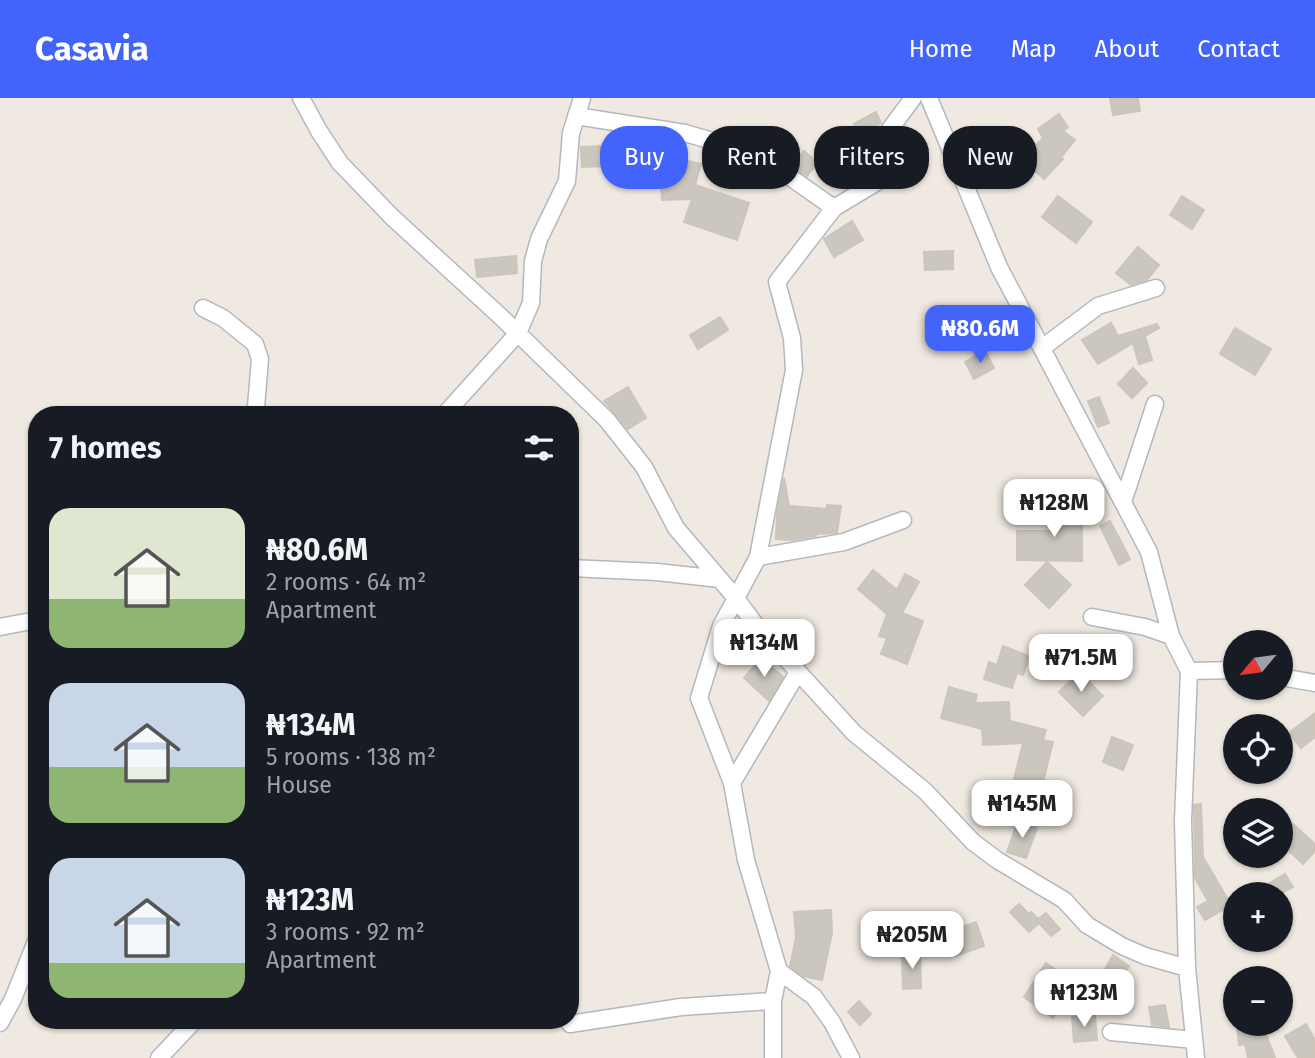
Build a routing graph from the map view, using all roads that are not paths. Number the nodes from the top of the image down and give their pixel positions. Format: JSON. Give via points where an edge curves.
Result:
{"nodes":[{"id":1,"x":301,"y":98,"type":"edge"},
{"id":2,"x":582,"y":98,"type":"edge"},
{"id":3,"x":913,"y":98,"type":"edge"},
{"id":4,"x":929,"y":98,"type":"edge"},
{"id":5,"x":576,"y":116,"type":"junction"},
{"id":6,"x":834,"y":208,"type":"junction"},
{"id":7,"x":1156,"y":288,"type":"dead end"},
{"id":8,"x":202,"y":308,"type":"dead end"},
{"id":9,"x":518,"y":333,"type":"junction"},
{"id":10,"x":1042,"y":348,"type":"junction"},
{"id":11,"x":1155,"y":404,"type":"dead end"},
{"id":12,"x":256,"y":406,"type":"edge"},
{"id":13,"x":452,"y":406,"type":"edge"},
{"id":14,"x":1123,"y":502,"type":"junction"},
{"id":15,"x":903,"y":520,"type":"dead end"},
{"id":16,"x":758,"y":556,"type":"junction"},
{"id":17,"x":579,"y":568,"type":"edge"},
{"id":18,"x":720,"y":579,"type":"junction"},
{"id":19,"x":735,"y":597,"type":"junction"},
{"id":20,"x":1092,"y":617,"type":"dead end"},
{"id":21,"x":28,"y":622,"type":"edge"},
{"id":22,"x":0,"y":627,"type":"edge"},
{"id":23,"x":1171,"y":636,"type":"junction"},
{"id":24,"x":1189,"y":670,"type":"junction"},
{"id":25,"x":1223,"y":670,"type":"edge"},
{"id":26,"x":798,"y":672,"type":"junction"},
{"id":27,"x":1293,"y":679,"type":"edge"},
{"id":28,"x":1315,"y":684,"type":"edge"},
{"id":29,"x":732,"y":783,"type":"junction"},
{"id":30,"x":28,"y":962,"type":"edge"},
{"id":31,"x":1187,"y":968,"type":"junction"},
{"id":32,"x":779,"y":971,"type":"junction"},
{"id":33,"x":773,"y":1001,"type":"junction"},
{"id":34,"x":0,"y":1023,"type":"edge"},
{"id":35,"x":579,"y":1023,"type":"edge"},
{"id":36,"x":186,"y":1029,"type":"edge"},
{"id":37,"x":1111,"y":1032,"type":"dead end"},
{"id":38,"x":1194,"y":1040,"type":"junction"},
{"id":39,"x":159,"y":1058,"type":"edge"},
{"id":40,"x":773,"y":1058,"type":"edge"},
{"id":41,"x":851,"y":1058,"type":"edge"},
{"id":42,"x":1196,"y":1058,"type":"edge"}],
"edges":[{"from":1,"to":9,"type":"street","via":[[340,163]]},
{"from":2,"to":5,"type":"street"},
{"from":3,"to":6,"type":"street","via":[[890,129],[877,182]]},
{"from":4,"to":10,"type":"street","via":[[999,267]]},
{"from":5,"to":6,"type":"street","via":[[685,133],[757,154]]},
{"from":5,"to":9,"type":"street","via":[[567,181],[539,239],[531,303]]},
{"from":6,"to":16,"type":"street","via":[[776,282],[792,338],[794,370]]},
{"from":7,"to":10,"type":"street","via":[[1098,306]]},
{"from":8,"to":12,"type":"street","via":[[223,318],[254,344],[260,359]]},
{"from":9,"to":13,"type":"street"},
{"from":9,"to":18,"type":"street","via":[[607,420],[644,467],[676,528]]},
{"from":10,"to":14,"type":"street"},
{"from":11,"to":14,"type":"street"},
{"from":14,"to":23,"type":"street","via":[[1149,552]]},
{"from":15,"to":16,"type":"street","via":[[844,542]]},
{"from":16,"to":19,"type":"street"},
{"from":17,"to":18,"type":"street"},
{"from":18,"to":19,"type":"street"},
{"from":19,"to":26,"type":"street"},
{"from":19,"to":29,"type":"street","via":[[720,626],[699,698]]},
{"from":20,"to":23,"type":"street"},
{"from":21,"to":22,"type":"street"},
{"from":23,"to":24,"type":"street"},
{"from":24,"to":25,"type":"street"},
{"from":24,"to":31,"type":"street","via":[[1183,821]]},
{"from":26,"to":29,"type":"street"},
{"from":26,"to":31,"type":"street","via":[[854,733],[925,791],[973,842],[1063,900],[1087,925],[1122,947]]},
{"from":27,"to":28,"type":"street"},
{"from":29,"to":32,"type":"street","via":[[746,860]]},
{"from":30,"to":34,"type":"street"},
{"from":31,"to":38,"type":"street"},
{"from":32,"to":33,"type":"street"},
{"from":32,"to":41,"type":"street","via":[[814,997]]},
{"from":33,"to":35,"type":"street","via":[[681,1007]]},
{"from":33,"to":40,"type":"street"},
{"from":36,"to":39,"type":"street"},
{"from":37,"to":38,"type":"street"},
{"from":38,"to":42,"type":"street"}]}
